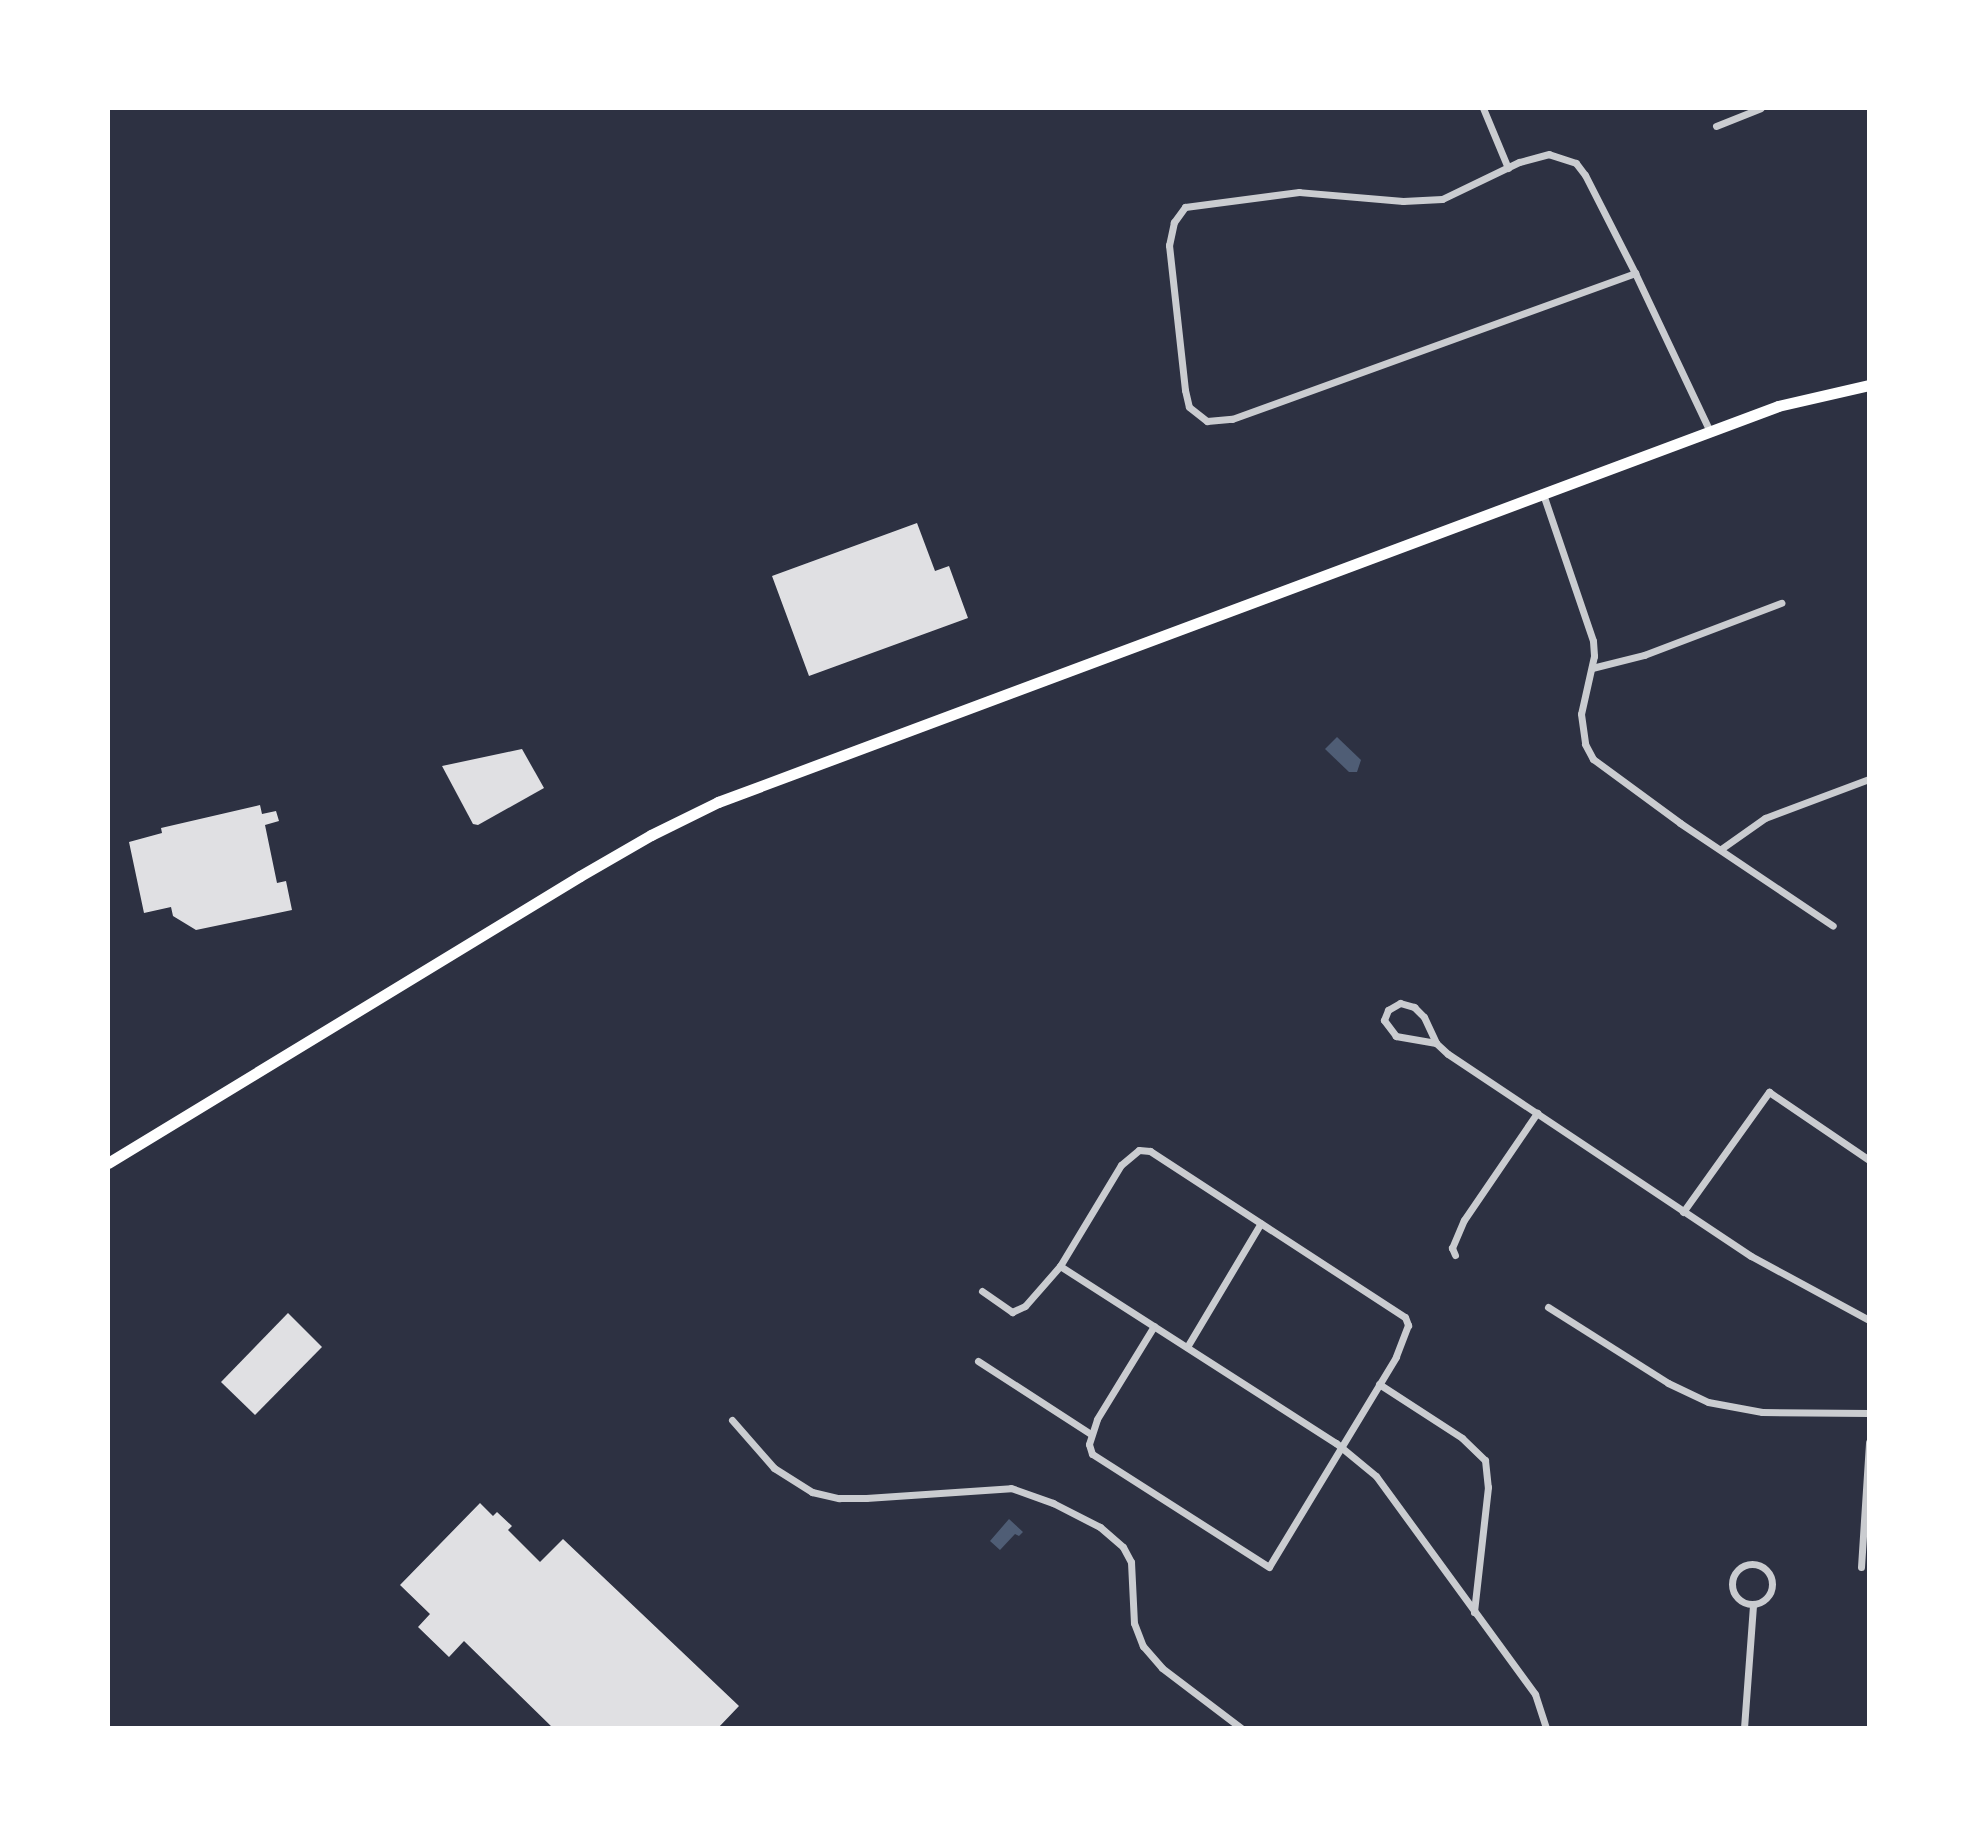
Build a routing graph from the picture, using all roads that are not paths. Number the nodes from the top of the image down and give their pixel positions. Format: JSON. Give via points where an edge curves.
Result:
{"nodes":[{"id":1,"x":1483,"y":108,"type":"edge"},
{"id":2,"x":1761,"y":108,"type":"edge"},
{"id":3,"x":1716,"y":126,"type":"dead end"},
{"id":4,"x":1508,"y":168,"type":"junction"},
{"id":5,"x":1635,"y":273,"type":"junction"},
{"id":6,"x":1869,"y":385,"type":"edge"},
{"id":7,"x":1710,"y":432,"type":"junction"},
{"id":8,"x":1543,"y":494,"type":"junction"},
{"id":9,"x":1781,"y":603,"type":"dead end"},
{"id":10,"x":1592,"y":668,"type":"junction"},
{"id":11,"x":1869,"y":779,"type":"edge"},
{"id":12,"x":1721,"y":849,"type":"junction"},
{"id":13,"x":1833,"y":926,"type":"dead end"},
{"id":14,"x":1436,"y":1043,"type":"junction"},
{"id":15,"x":1537,"y":1113,"type":"junction"},
{"id":16,"x":1869,"y":1160,"type":"edge"},
{"id":17,"x":108,"y":1163,"type":"edge"},
{"id":18,"x":1683,"y":1212,"type":"junction"},
{"id":19,"x":1261,"y":1223,"type":"junction"},
{"id":20,"x":1455,"y":1255,"type":"dead end"},
{"id":21,"x":1060,"y":1266,"type":"junction"},
{"id":22,"x":982,"y":1291,"type":"dead end"},
{"id":23,"x":1548,"y":1307,"type":"dead end"},
{"id":24,"x":1869,"y":1320,"type":"edge"},
{"id":25,"x":1154,"y":1326,"type":"junction"},
{"id":26,"x":1187,"y":1347,"type":"junction"},
{"id":27,"x":978,"y":1361,"type":"dead end"},
{"id":28,"x":1379,"y":1384,"type":"junction"},
{"id":29,"x":1869,"y":1413,"type":"edge"},
{"id":30,"x":732,"y":1420,"type":"dead end"},
{"id":31,"x":1091,"y":1434,"type":"junction"},
{"id":32,"x":1869,"y":1442,"type":"edge"},
{"id":33,"x":1340,"y":1445,"type":"junction"},
{"id":34,"x":1861,"y":1567,"type":"dead end"},
{"id":35,"x":1753,"y":1604,"type":"junction"},
{"id":36,"x":1474,"y":1612,"type":"junction"},
{"id":37,"x":1241,"y":1728,"type":"edge"},
{"id":38,"x":1546,"y":1728,"type":"edge"},
{"id":39,"x":1744,"y":1728,"type":"edge"}],
"edges":[{"from":1,"to":4,"type":"street"},
{"from":2,"to":3,"type":"street"},
{"from":4,"to":5,"type":"street","via":[[1549,154],[1576,163]]},
{"from":4,"to":5,"type":"street","via":[[1442,199],[1299,192],[1185,207],[1174,222],[1169,245],[1181,375],[1189,407],[1207,421],[1232,419]]},
{"from":5,"to":7,"type":"street"},
{"from":6,"to":7,"type":"highway","via":[[1778,406]]},
{"from":7,"to":8,"type":"highway"},
{"from":8,"to":10,"type":"street","via":[[1589,627]]},
{"from":8,"to":17,"type":"highway","via":[[718,802],[603,863]]},
{"from":9,"to":10,"type":"street","via":[[1644,655]]},
{"from":10,"to":12,"type":"street","via":[[1581,714],[1593,759]]},
{"from":11,"to":12,"type":"street","via":[[1765,818]]},
{"from":12,"to":13,"type":"street"},
{"from":14,"to":14,"type":"street","via":[[1414,1007],[1400,1003],[1388,1010],[1384,1020],[1396,1036]]},
{"from":14,"to":15,"type":"street"},
{"from":15,"to":18,"type":"street"},
{"from":15,"to":20,"type":"street","via":[[1464,1220],[1452,1248]]},
{"from":16,"to":18,"type":"street","via":[[1769,1092]]},
{"from":18,"to":24,"type":"street","via":[[1804,1288]]},
{"from":19,"to":21,"type":"street","via":[[1150,1151],[1139,1150],[1129,1155]]},
{"from":19,"to":26,"type":"street"},
{"from":19,"to":28,"type":"street","via":[[1405,1317],[1402,1345]]},
{"from":21,"to":22,"type":"street","via":[[1012,1312]]},
{"from":21,"to":25,"type":"street"},
{"from":23,"to":29,"type":"street","via":[[1668,1383],[1708,1402],[1762,1412]]},
{"from":25,"to":26,"type":"street"},
{"from":25,"to":31,"type":"street"},
{"from":26,"to":33,"type":"street"},
{"from":27,"to":31,"type":"street"},
{"from":28,"to":33,"type":"street"},
{"from":28,"to":36,"type":"street","via":[[1462,1438],[1485,1460],[1488,1487]]},
{"from":30,"to":37,"type":"street","via":[[774,1468],[812,1492],[866,1498],[1011,1488],[1100,1527],[1131,1562],[1134,1623],[1143,1646],[1162,1668]]},
{"from":31,"to":33,"type":"street","via":[[1092,1454],[1269,1567]]},
{"from":32,"to":34,"type":"street"},
{"from":33,"to":36,"type":"street","via":[[1398,1501]]},
{"from":35,"to":35,"type":"street","via":[[1739,1600],[1731,1582],[1737,1570],[1749,1564],[1767,1570],[1772,1582],[1765,1600]]},
{"from":35,"to":39,"type":"street"},
{"from":36,"to":38,"type":"street","via":[[1535,1694]]}]}
